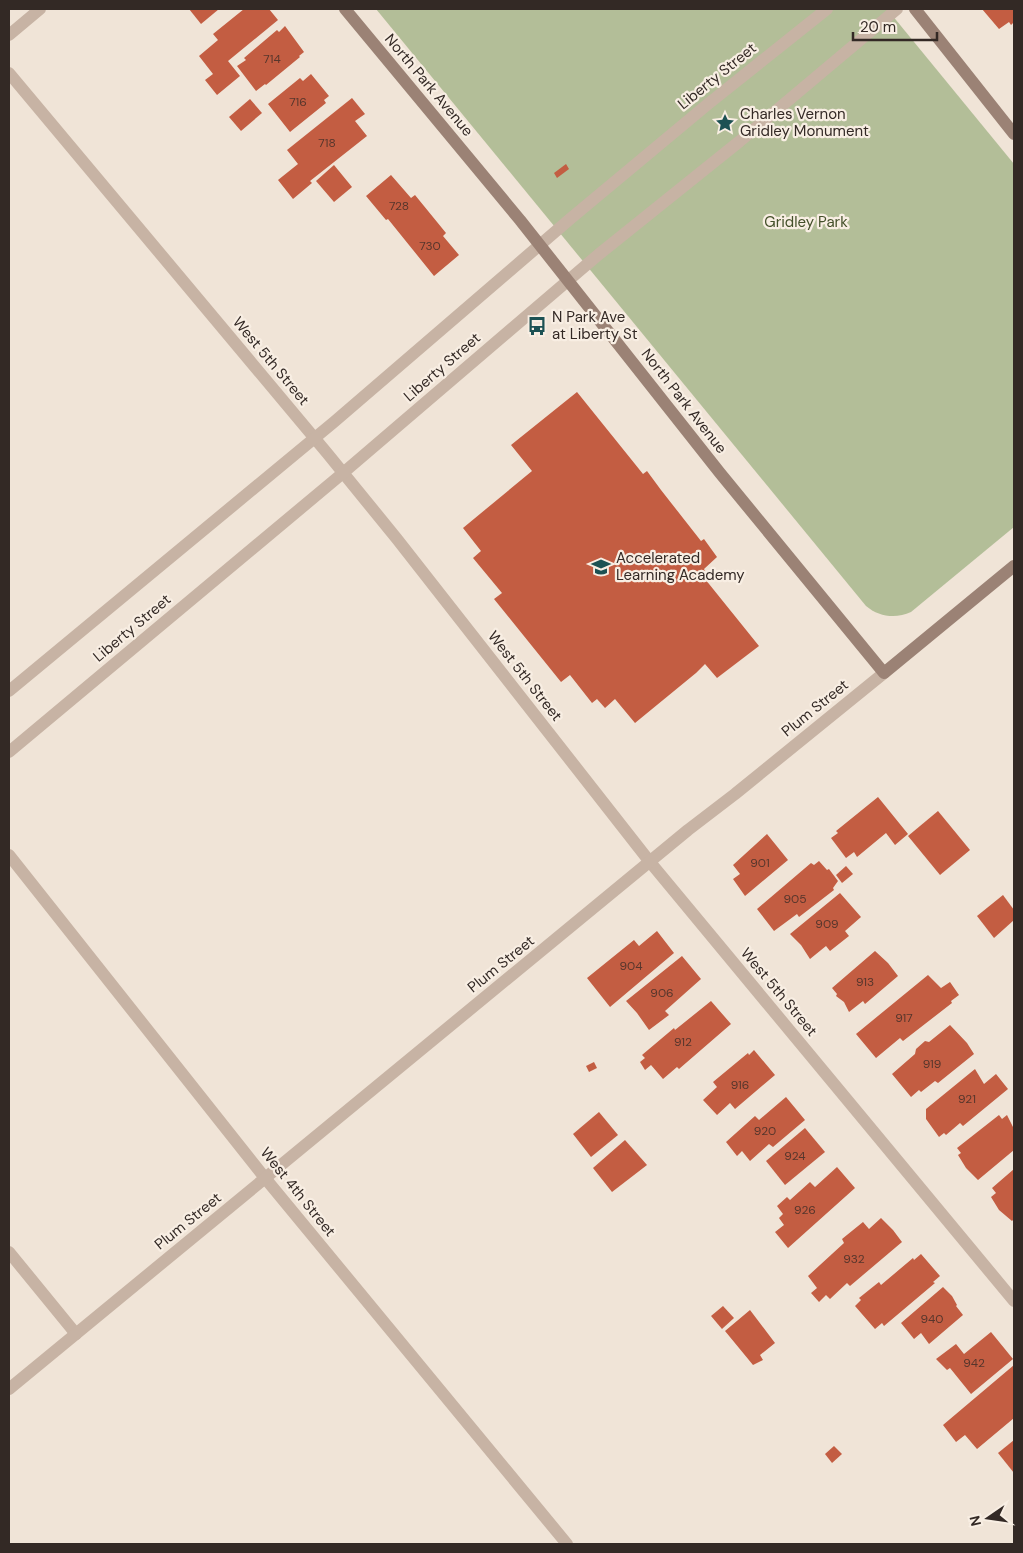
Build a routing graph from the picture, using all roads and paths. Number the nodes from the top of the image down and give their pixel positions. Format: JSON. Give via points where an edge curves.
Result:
{"nodes":[{"id":1,"x":40,"y":9,"type":"edge"},
{"id":2,"x":345,"y":9,"type":"edge"},
{"id":3,"x":827,"y":9,"type":"edge"},
{"id":4,"x":897,"y":9,"type":"edge"},
{"id":5,"x":915,"y":9,"type":"edge"},
{"id":6,"x":9,"y":35,"type":"edge"},
{"id":7,"x":9,"y":73,"type":"edge"},
{"id":8,"x":1014,"y":134,"type":"edge"},
{"id":9,"x":540,"y":246,"type":"junction"},
{"id":10,"x":568,"y":282,"type":"junction"},
{"id":11,"x":314,"y":438,"type":"junction"},
{"id":12,"x":343,"y":473,"type":"junction"},
{"id":13,"x":1014,"y":566,"type":"edge"},
{"id":14,"x":884,"y":673,"type":"junction"},
{"id":15,"x":9,"y":691,"type":"edge"},
{"id":16,"x":9,"y":752,"type":"edge"},
{"id":17,"x":9,"y":855,"type":"edge"},
{"id":18,"x":650,"y":862,"type":"junction"},
{"id":19,"x":265,"y":1178,"type":"junction"},
{"id":20,"x":9,"y":1252,"type":"edge"},
{"id":21,"x":1014,"y":1301,"type":"edge"},
{"id":22,"x":76,"y":1334,"type":"junction"},
{"id":23,"x":9,"y":1389,"type":"edge"},
{"id":24,"x":567,"y":1544,"type":"edge"}],
"edges":[{"from":1,"to":6,"type":"street"},
{"from":2,"to":9,"type":"main road","name":"North Park Avenue"},
{"from":3,"to":9,"type":"street","name":"Liberty Street","via":[[708,104]]},
{"from":4,"to":10,"type":"street","name":"Liberty Street"},
{"from":5,"to":8,"type":"main road"},
{"from":7,"to":11,"type":"street","name":"West 5th Street"},
{"from":9,"to":10,"type":"main road","name":"North Park Avenue"},
{"from":9,"to":11,"type":"street","name":"Liberty Street"},
{"from":10,"to":12,"type":"street","name":"Liberty Street"},
{"from":10,"to":14,"type":"main road","name":"North Park Avenue"},
{"from":11,"to":12,"type":"street","name":"West 5th Street"},
{"from":11,"to":15,"type":"street","name":"Liberty Street"},
{"from":12,"to":16,"type":"street","name":"Liberty Street"},
{"from":12,"to":18,"type":"street","name":"West 5th Street"},
{"from":13,"to":14,"type":"main road","name":"Plum Street"},
{"from":14,"to":18,"type":"street","name":"Plum Street"},
{"from":17,"to":19,"type":"street","name":"West 4th Street"},
{"from":18,"to":19,"type":"street","name":"Plum Street"},
{"from":18,"to":21,"type":"street","name":"West 5th Street"},
{"from":19,"to":22,"type":"street","name":"Plum Street"},
{"from":19,"to":24,"type":"street","name":"West 4th Street"},
{"from":20,"to":22,"type":"street"},
{"from":22,"to":23,"type":"street","name":"Plum Street"}]}
